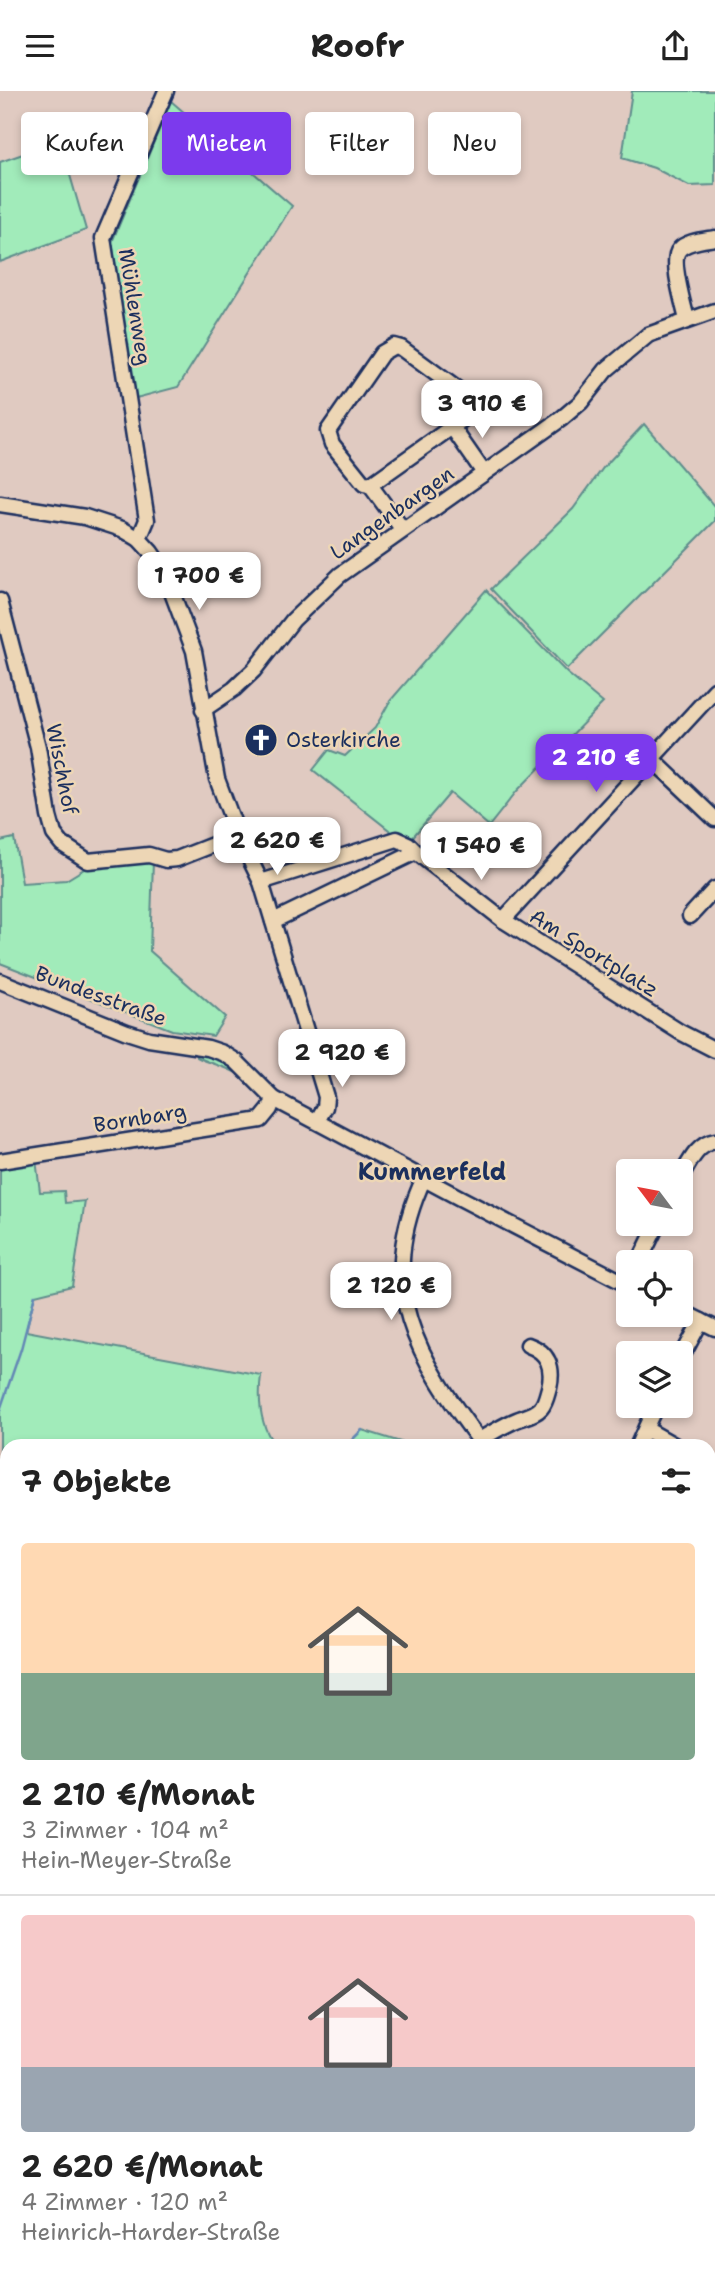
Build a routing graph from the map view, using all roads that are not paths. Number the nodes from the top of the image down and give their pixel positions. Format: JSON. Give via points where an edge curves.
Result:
{"nodes":[{"id":1,"x":166,"y":91,"type":"edge"},
{"id":2,"x":715,"y":238,"type":"edge"},
{"id":3,"x":715,"y":311,"type":"edge"},
{"id":4,"x":687,"y":320,"type":"junction"},
{"id":5,"x":452,"y":427,"type":"junction"},
{"id":6,"x":484,"y":474,"type":"junction"},
{"id":7,"x":370,"y":485,"type":"junction"},
{"id":8,"x":0,"y":504,"type":"edge"},
{"id":9,"x":403,"y":530,"type":"junction"},
{"id":10,"x":139,"y":539,"type":"junction"},
{"id":11,"x":0,"y":601,"type":"edge"},
{"id":12,"x":715,"y":691,"type":"edge"},
{"id":13,"x":203,"y":710,"type":"junction"},
{"id":14,"x":652,"y":759,"type":"junction"},
{"id":15,"x":715,"y":819,"type":"edge"},
{"id":16,"x":238,"y":835,"type":"junction"},
{"id":17,"x":416,"y":852,"type":"junction"},
{"id":18,"x":261,"y":882,"type":"junction"},
{"id":19,"x":715,"y":890,"type":"edge"},
{"id":20,"x":690,"y":916,"type":"dead end"},
{"id":21,"x":503,"y":920,"type":"junction"},
{"id":22,"x":273,"y":921,"type":"junction"},
{"id":23,"x":0,"y":981,"type":"edge"},
{"id":24,"x":715,"y":1050,"type":"edge"},
{"id":25,"x":274,"y":1099,"type":"junction"},
{"id":26,"x":317,"y":1121,"type":"junction"},
{"id":27,"x":715,"y":1141,"type":"edge"},
{"id":28,"x":692,"y":1159,"type":"edge"},
{"id":29,"x":0,"y":1161,"type":"edge"},
{"id":30,"x":424,"y":1178,"type":"junction"},
{"id":31,"x":616,"y":1279,"type":"edge"},
{"id":32,"x":693,"y":1317,"type":"edge"},
{"id":33,"x":701,"y":1321,"type":"junction"},
{"id":34,"x":715,"y":1328,"type":"edge"},
{"id":35,"x":690,"y":1341,"type":"edge"},
{"id":36,"x":528,"y":1345,"type":"dead end"},
{"id":37,"x":651,"y":1418,"type":"edge"},
{"id":38,"x":646,"y":1429,"type":"junction"},
{"id":39,"x":478,"y":1439,"type":"edge"},
{"id":40,"x":487,"y":1439,"type":"edge"},
{"id":41,"x":641,"y":1439,"type":"edge"},
{"id":42,"x":664,"y":1439,"type":"edge"}],
"edges":[{"from":1,"to":10,"type":"street","name":"Mühlenweg","via":[[103,239],[147,520]]},
{"from":2,"to":4,"type":"street","via":[[690,243],[679,249],[675,259]]},
{"from":3,"to":4,"type":"street","name":"Langenbargen"},
{"from":4,"to":6,"type":"street","name":"Langenbargen","via":[[648,335],[606,370],[562,419]]},
{"from":5,"to":6,"type":"street"},
{"from":5,"to":7,"type":"street"},
{"from":5,"to":7,"type":"street","via":[[471,409],[465,395],[401,348],[388,348],[328,431],[331,444],[359,481]]},
{"from":6,"to":9,"type":"street","name":"Langenbargen"},
{"from":7,"to":9,"type":"street"},
{"from":8,"to":10,"type":"street","via":[[94,519]]},
{"from":9,"to":13,"type":"street","name":"Langenbargen","via":[[318,594],[254,670]]},
{"from":10,"to":13,"type":"street","via":[[164,571],[187,630]]},
{"from":11,"to":16,"type":"street","name":"Wischhof","via":[[38,747],[49,816],[62,844],[88,860],[149,855],[166,860]]},
{"from":12,"to":14,"type":"street"},
{"from":13,"to":16,"type":"street","via":[[217,779]]},
{"from":14,"to":15,"type":"street"},
{"from":14,"to":21,"type":"street"},
{"from":16,"to":18,"type":"street"},
{"from":17,"to":18,"type":"street","via":[[397,839]]},
{"from":17,"to":21,"type":"street","name":"Am Sportplatz"},
{"from":17,"to":22,"type":"street"},
{"from":18,"to":22,"type":"street"},
{"from":19,"to":20,"type":"street"},
{"from":21,"to":24,"type":"street","name":"Am Sportplatz"},
{"from":22,"to":26,"type":"street","via":[[326,1097]]},
{"from":23,"to":25,"type":"street","name":"Bundesstraße","via":[[127,1032],[223,1053]]},
{"from":25,"to":26,"type":"street","name":"Bundesstraße"},
{"from":25,"to":29,"type":"street","name":"Bornbarg","via":[[261,1119]]},
{"from":26,"to":30,"type":"street","name":"Bundesstraße"},
{"from":27,"to":28,"type":"street","via":[[707,1142]]},
{"from":30,"to":31,"type":"street","name":"Bundesstraße"},
{"from":30,"to":39,"type":"street","via":[[402,1247],[403,1300],[425,1359]]},
{"from":32,"to":33,"type":"street"},
{"from":33,"to":34,"type":"street"},
{"from":33,"to":35,"type":"street"},
{"from":36,"to":40,"type":"street","via":[[540,1350],[551,1367],[546,1399],[534,1413]]},
{"from":37,"to":38,"type":"street"},
{"from":38,"to":41,"type":"street"},
{"from":38,"to":42,"type":"street"}]}
